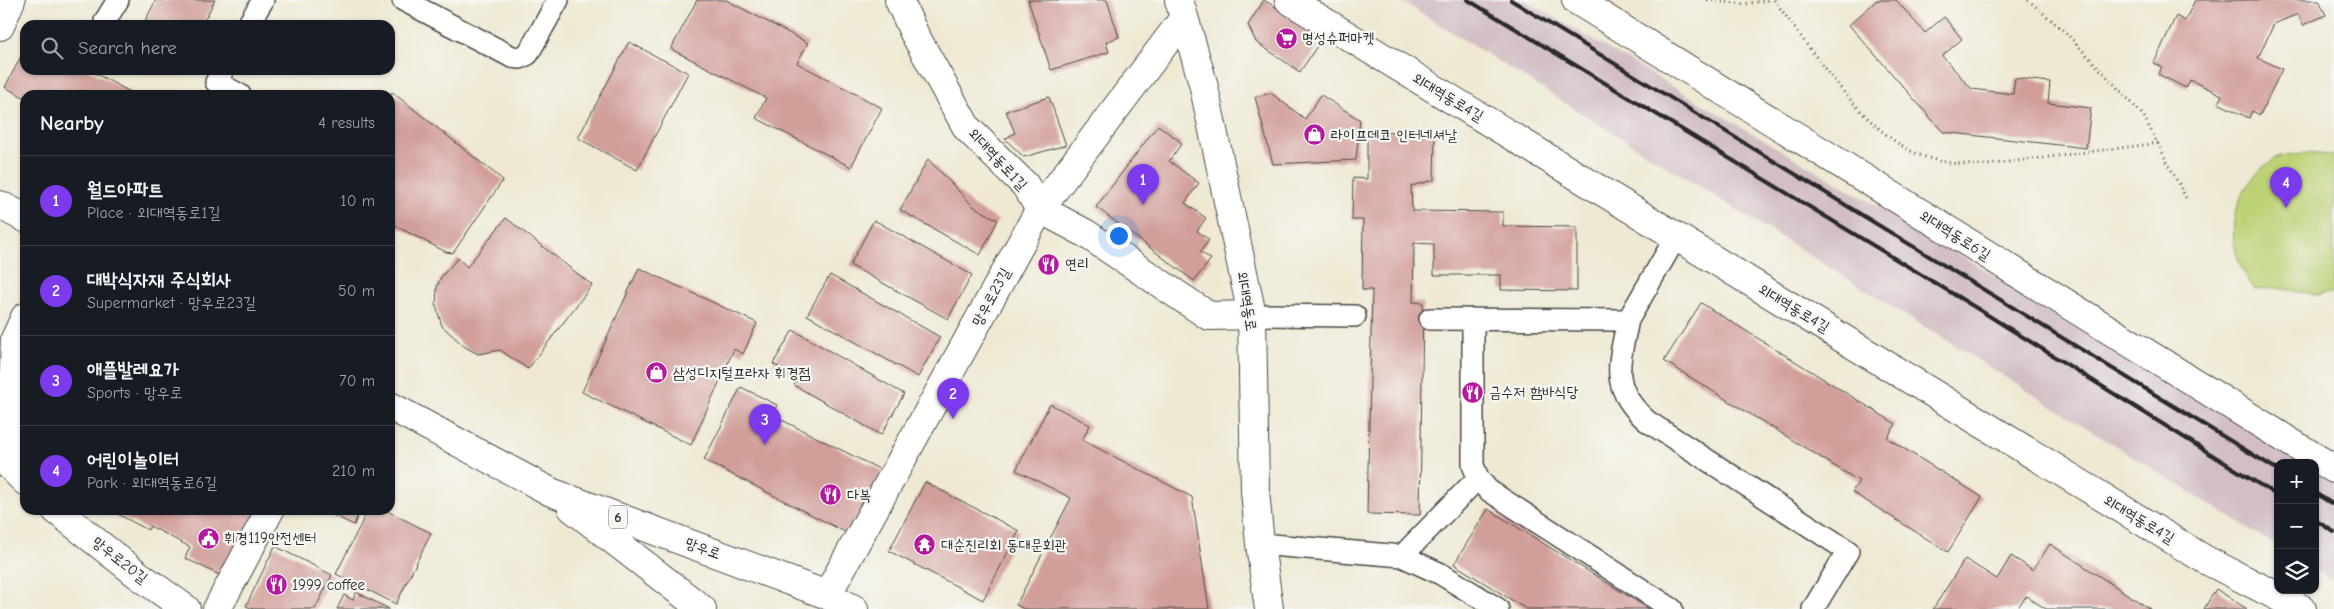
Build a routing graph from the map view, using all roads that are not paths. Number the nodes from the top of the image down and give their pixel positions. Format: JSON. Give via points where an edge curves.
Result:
{"nodes":[{"id":1,"x":11,"y":0,"type":"edge"},
{"id":2,"x":118,"y":0,"type":"edge"},
{"id":3,"x":263,"y":0,"type":"edge"},
{"id":4,"x":404,"y":0,"type":"edge"},
{"id":5,"x":558,"y":0,"type":"edge"},
{"id":6,"x":899,"y":0,"type":"edge"},
{"id":7,"x":1289,"y":0,"type":"edge"},
{"id":8,"x":1576,"y":0,"type":"edge"},
{"id":9,"x":1181,"y":9,"type":"edge"},
{"id":10,"x":107,"y":20,"type":"edge"},
{"id":11,"x":251,"y":20,"type":"edge"},
{"id":12,"x":0,"y":26,"type":"edge"},
{"id":13,"x":220,"y":75,"type":"edge"},
{"id":14,"x":231,"y":90,"type":"edge"},
{"id":15,"x":0,"y":205,"type":"edge"},
{"id":16,"x":1040,"y":209,"type":"junction"},
{"id":17,"x":20,"y":215,"type":"edge"},
{"id":18,"x":1676,"y":237,"type":"junction"},
{"id":19,"x":1252,"y":315,"type":"junction"},
{"id":20,"x":1355,"y":316,"type":"dead end"},
{"id":21,"x":1430,"y":319,"type":"dead end"},
{"id":22,"x":1473,"y":319,"type":"junction"},
{"id":23,"x":1628,"y":320,"type":"junction"},
{"id":24,"x":13,"y":330,"type":"edge"},
{"id":25,"x":395,"y":409,"type":"edge"},
{"id":26,"x":2334,"y":469,"type":"edge"},
{"id":27,"x":9,"y":472,"type":"edge"},
{"id":28,"x":1478,"y":478,"type":"junction"},
{"id":29,"x":551,"y":492,"type":"junction"},
{"id":30,"x":62,"y":515,"type":"edge"},
{"id":31,"x":267,"y":515,"type":"edge"},
{"id":32,"x":1260,"y":544,"type":"junction"},
{"id":33,"x":1402,"y":556,"type":"junction"},
{"id":34,"x":827,"y":595,"type":"junction"},
{"id":35,"x":186,"y":609,"type":"edge"},
{"id":36,"x":217,"y":609,"type":"edge"},
{"id":37,"x":702,"y":609,"type":"edge"},
{"id":38,"x":854,"y":609,"type":"edge"},
{"id":39,"x":1269,"y":609,"type":"edge"},
{"id":40,"x":1498,"y":609,"type":"edge"},
{"id":41,"x":1672,"y":609,"type":"edge"},
{"id":42,"x":1813,"y":609,"type":"edge"},
{"id":43,"x":2302,"y":609,"type":"edge"}],
"edges":[{"from":1,"to":12,"type":"street"},
{"from":2,"to":10,"type":"lane"},
{"from":3,"to":11,"type":"lane"},
{"from":4,"to":5,"type":"lane","via":[[512,58],[528,54]]},
{"from":6,"to":16,"type":"street","name":"외대역동로1길","via":[[968,128],[1025,185]]},
{"from":7,"to":18,"type":"street","name":"외대역동로4길"},
{"from":8,"to":26,"type":"street","name":"외대역동로6길"},
{"from":9,"to":16,"type":"street","name":"망우로23길"},
{"from":9,"to":19,"type":"street","name":"외대역동로","via":[[1203,83]]},
{"from":13,"to":14,"type":"lane","via":[[216,82]]},
{"from":15,"to":17,"type":"street"},
{"from":16,"to":19,"type":"street","name":"외대역동로1길","via":[[1084,233],[1210,316]]},
{"from":16,"to":34,"type":"street","name":"망우로23길"},
{"from":18,"to":23,"type":"lane"},
{"from":18,"to":43,"type":"street","name":"외대역동로4길","via":[[2204,559]]},
{"from":19,"to":20,"type":"lane"},
{"from":19,"to":32,"type":"street","name":"외대역동로","via":[[1255,491]]},
{"from":21,"to":22,"type":"lane"},
{"from":22,"to":23,"type":"lane"},
{"from":22,"to":28,"type":"lane","via":[[1473,465]]},
{"from":23,"to":42,"type":"lane","via":[[1618,368],[1620,382],[1638,412],[1647,421],[1848,551]]},
{"from":24,"to":27,"type":"street"},
{"from":25,"to":29,"type":"street","name":"망우로","number":"6"},
{"from":28,"to":33,"type":"lane"},
{"from":28,"to":41,"type":"lane","via":[[1488,490]]},
{"from":29,"to":34,"type":"street","name":"망우로","number":"6"},
{"from":29,"to":37,"type":"street","name":"망우로","number":"6"},
{"from":30,"to":35,"type":"street","name":"망우로20길"},
{"from":31,"to":36,"type":"street"},
{"from":32,"to":33,"type":"lane"},
{"from":32,"to":39,"type":"street","name":"외대역동로"},
{"from":33,"to":40,"type":"lane","via":[[1441,574]]},
{"from":34,"to":38,"type":"street","name":"망우로","number":"6"}]}
